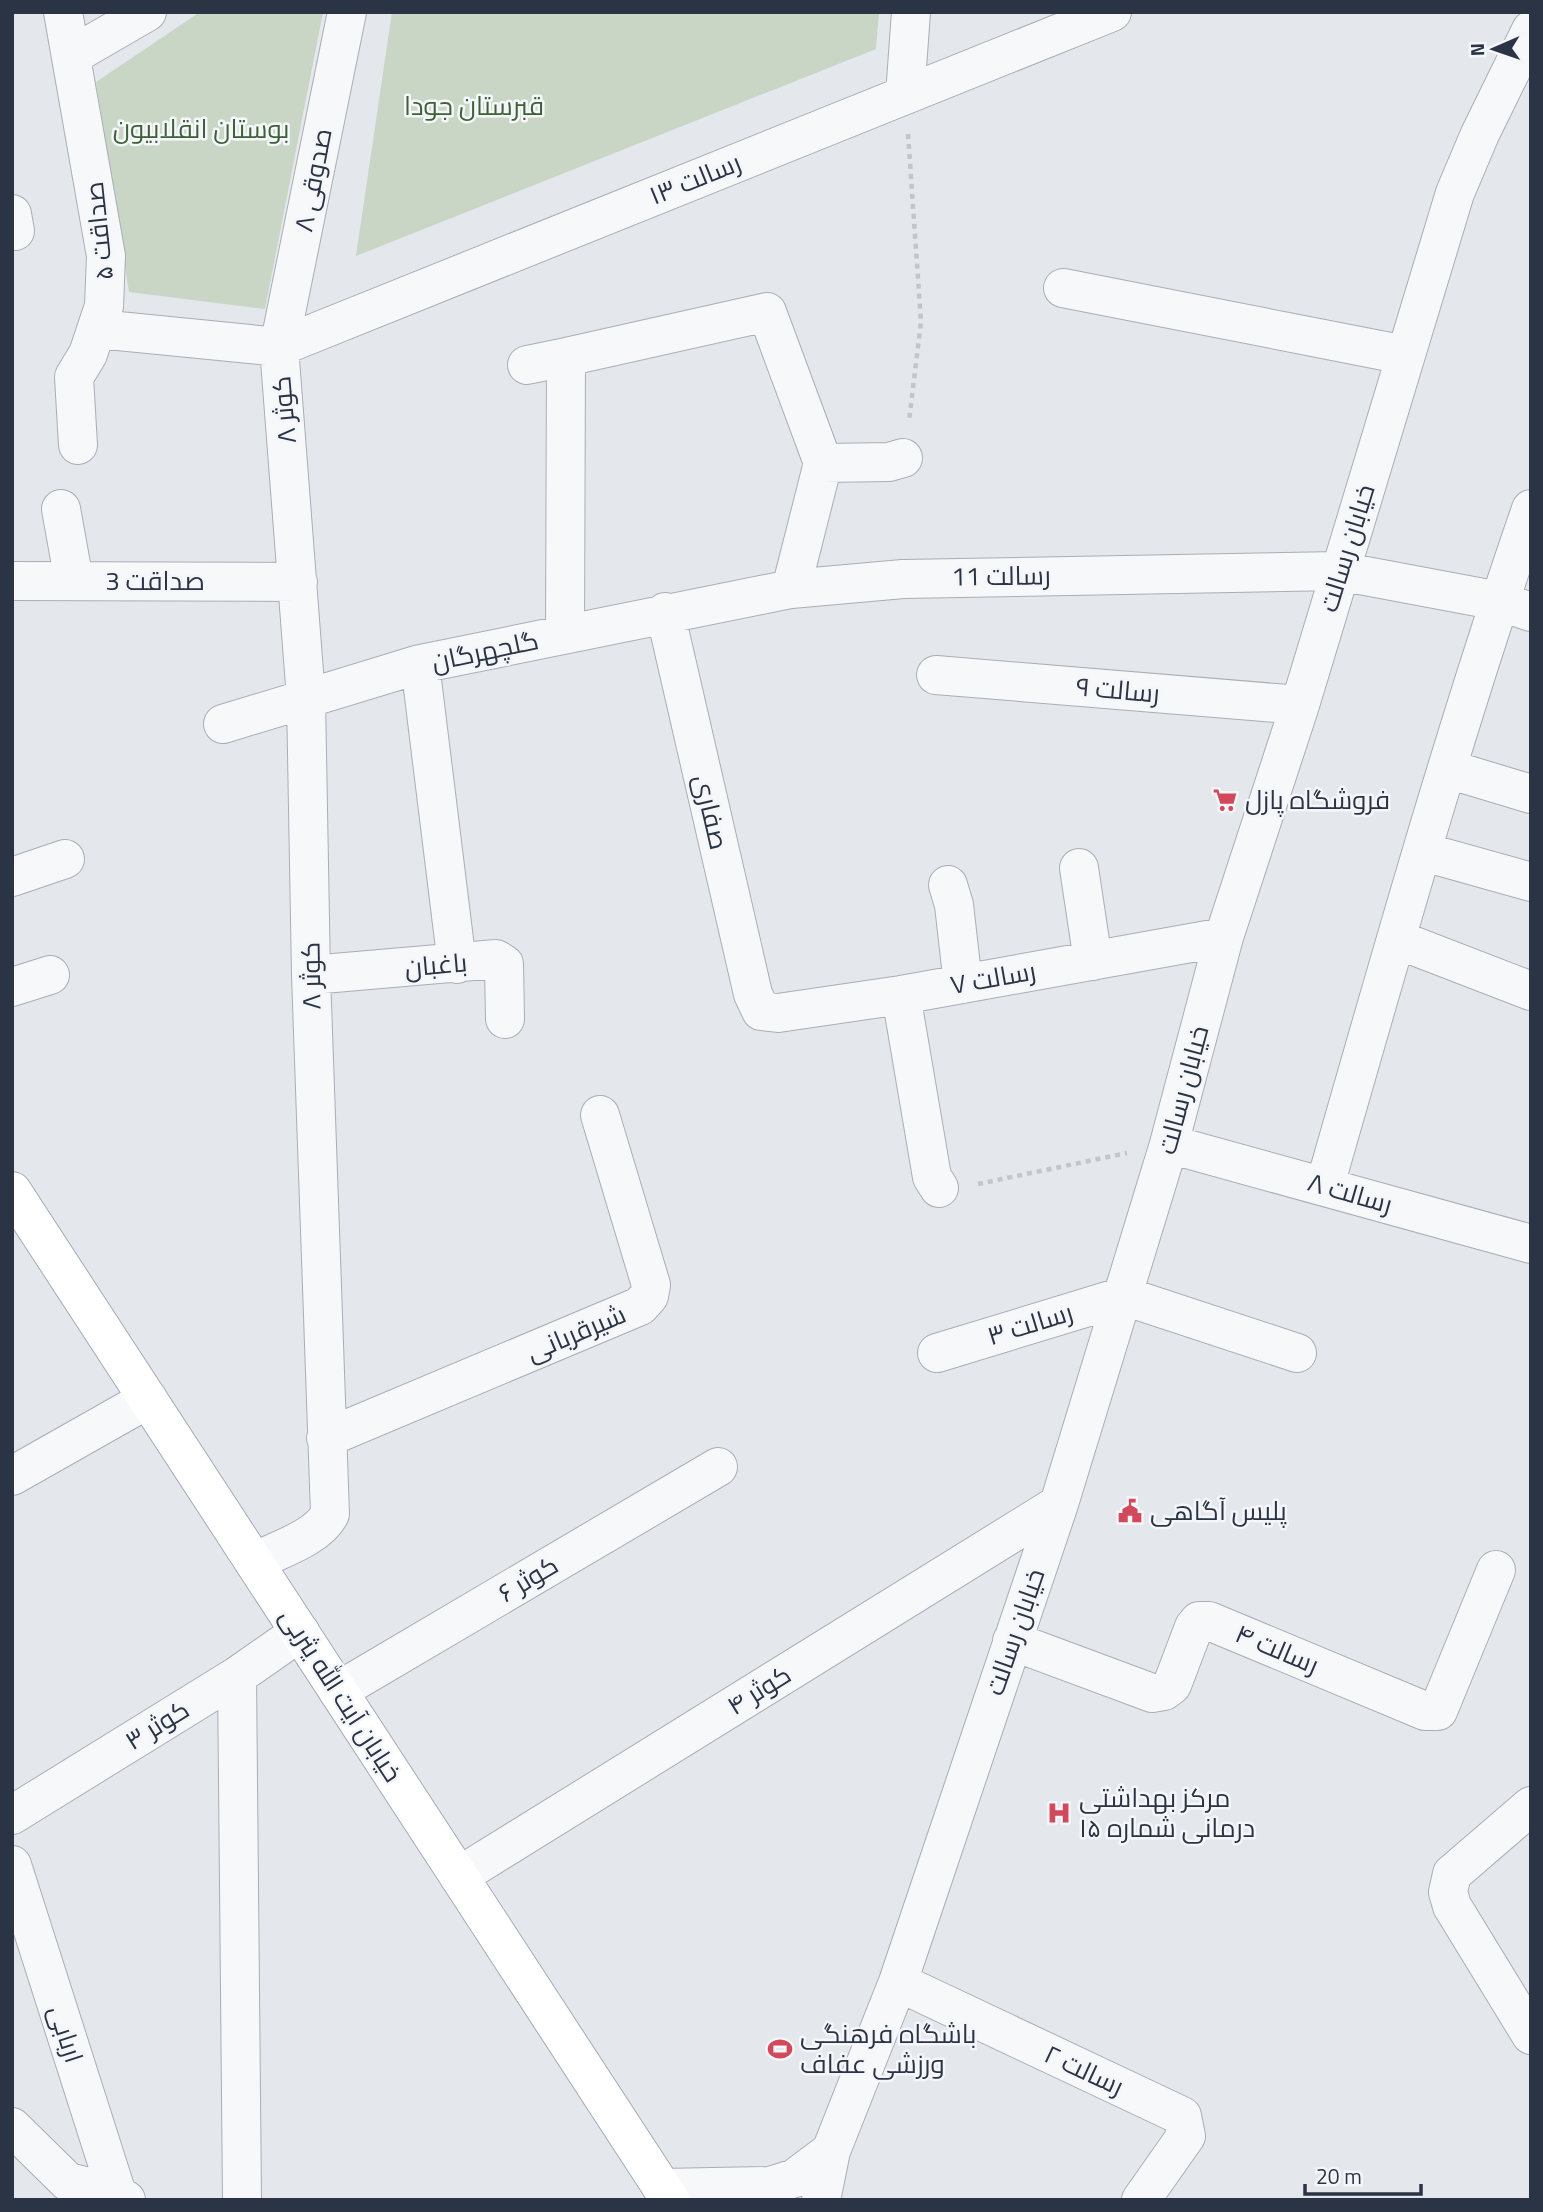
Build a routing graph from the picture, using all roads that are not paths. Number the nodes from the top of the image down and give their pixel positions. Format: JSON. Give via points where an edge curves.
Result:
{"nodes":[{"id":1,"x":63,"y":12,"type":"edge"},
{"id":2,"x":148,"y":12,"type":"edge"},
{"id":3,"x":347,"y":12,"type":"edge"},
{"id":4,"x":911,"y":12,"type":"edge"},
{"id":5,"x":1112,"y":12,"type":"edge"},
{"id":6,"x":1531,"y":30,"type":"edge"},
{"id":7,"x":71,"y":56,"type":"junction"},
{"id":8,"x":905,"y":95,"type":"junction"},
{"id":9,"x":1063,"y":288,"type":"dead end"},
{"id":10,"x":98,"y":328,"type":"junction"},
{"id":11,"x":279,"y":347,"type":"junction"},
{"id":12,"x":1405,"y":355,"type":"junction"},
{"id":13,"x":566,"y":357,"type":"junction"},
{"id":14,"x":527,"y":366,"type":"dead end"},
{"id":15,"x":78,"y":445,"type":"dead end"},
{"id":16,"x":903,"y":458,"type":"road end"},
{"id":17,"x":823,"y":463,"type":"junction"},
{"id":18,"x":61,"y":509,"type":"dead end"},
{"id":19,"x":1531,"y":509,"type":"edge"},
{"id":20,"x":1339,"y":571,"type":"junction"},
{"id":21,"x":74,"y":580,"type":"junction"},
{"id":22,"x":12,"y":581,"type":"edge"},
{"id":23,"x":298,"y":582,"type":"junction"},
{"id":24,"x":791,"y":589,"type":"junction"},
{"id":25,"x":1515,"y":607,"type":"edge"},
{"id":26,"x":665,"y":612,"type":"junction"},
{"id":27,"x":565,"y":634,"type":"junction"},
{"id":28,"x":420,"y":664,"type":"junction"},
{"id":29,"x":936,"y":675,"type":"dead end"},
{"id":30,"x":306,"y":698,"type":"junction"},
{"id":31,"x":1300,"y":705,"type":"junction"},
{"id":32,"x":223,"y":724,"type":"dead end"},
{"id":33,"x":1448,"y":769,"type":"junction"},
{"id":34,"x":1531,"y":794,"type":"edge"},
{"id":35,"x":1424,"y":852,"type":"junction"},
{"id":36,"x":65,"y":859,"type":"dead end"},
{"id":37,"x":1079,"y":868,"type":"dead end"},
{"id":38,"x":12,"y":877,"type":"edge"},
{"id":39,"x":1531,"y":882,"type":"edge"},
{"id":40,"x":948,"y":885,"type":"dead end"},
{"id":41,"x":1224,"y":937,"type":"junction"},
{"id":42,"x":1396,"y":939,"type":"junction"},
{"id":43,"x":1093,"y":961,"type":"junction"},
{"id":44,"x":457,"y":964,"type":"junction"},
{"id":45,"x":50,"y":975,"type":"dead end"},
{"id":46,"x":311,"y":975,"type":"junction"},
{"id":47,"x":963,"y":984,"type":"junction"},
{"id":48,"x":12,"y":987,"type":"edge"},
{"id":49,"x":1531,"y":991,"type":"edge"},
{"id":50,"x":901,"y":995,"type":"junction"},
{"id":51,"x":761,"y":1011,"type":"joint"},
{"id":52,"x":505,"y":1019,"type":"dead end"},
{"id":53,"x":600,"y":1115,"type":"dead end"},
{"id":54,"x":1169,"y":1144,"type":"junction"},
{"id":55,"x":1325,"y":1185,"type":"junction"},
{"id":56,"x":939,"y":1188,"type":"road end"},
{"id":57,"x":12,"y":1191,"type":"edge"},
{"id":58,"x":1531,"y":1244,"type":"edge"},
{"id":59,"x":1124,"y":1296,"type":"junction"},
{"id":60,"x":937,"y":1353,"type":"dead end"},
{"id":61,"x":1297,"y":1353,"type":"dead end"},
{"id":62,"x":148,"y":1399,"type":"junction"},
{"id":63,"x":326,"y":1438,"type":"junction"},
{"id":64,"x":718,"y":1467,"type":"dead end"},
{"id":65,"x":12,"y":1476,"type":"edge"},
{"id":66,"x":1059,"y":1504,"type":"junction"},
{"id":67,"x":254,"y":1562,"type":"junction"},
{"id":68,"x":1496,"y":1570,"type":"dead end"},
{"id":69,"x":300,"y":1632,"type":"junction"},
{"id":70,"x":1012,"y":1641,"type":"junction"},
{"id":71,"x":237,"y":1676,"type":"junction"},
{"id":72,"x":338,"y":1691,"type":"junction"},
{"id":73,"x":1531,"y":1806,"type":"edge"},
{"id":74,"x":12,"y":1815,"type":"edge"},
{"id":75,"x":12,"y":1865,"type":"edge"},
{"id":76,"x":459,"y":1876,"type":"junction"},
{"id":77,"x":898,"y":1982,"type":"junction"},
{"id":78,"x":1531,"y":2035,"type":"edge"},
{"id":79,"x":12,"y":2127,"type":"edge"},
{"id":80,"x":831,"y":2151,"type":"junction"},
{"id":81,"x":666,"y":2194,"type":"edge"},
{"id":82,"x":122,"y":2197,"type":"edge"},
{"id":83,"x":242,"y":2200,"type":"edge"},
{"id":84,"x":821,"y":2200,"type":"edge"},
{"id":85,"x":1141,"y":2200,"type":"edge"}],
"edges":[{"from":1,"to":7,"type":"street","name":"صداقت ۵"},
{"from":2,"to":7,"type":"street"},
{"from":3,"to":11,"type":"street","name":"صدوقی ۸"},
{"from":4,"to":8,"type":"street"},
{"from":5,"to":8,"type":"street","name":"رسالت ۱۳"},
{"from":6,"to":12,"type":"street","name":"خیابان رسالت","via":[[1455,193]]},
{"from":7,"to":10,"type":"street","name":"صداقت ۵","via":[[104,231],[106,284]]},
{"from":8,"to":11,"type":"street","name":"رسالت ۱۳"},
{"from":9,"to":12,"type":"street"},
{"from":10,"to":11,"type":"street"},
{"from":10,"to":15,"type":"street","name":"صداقت ۵","via":[[74,377]]},
{"from":11,"to":23,"type":"street","name":"کوثر ۸"},
{"from":12,"to":20,"type":"street","name":"خیابان رسالت"},
{"from":13,"to":14,"type":"street"},
{"from":13,"to":17,"type":"street","via":[[766,312]]},
{"from":13,"to":27,"type":"street"},
{"from":16,"to":17,"type":"street"},
{"from":17,"to":24,"type":"street"},
{"from":18,"to":21,"type":"street"},
{"from":19,"to":25,"type":"street"},
{"from":20,"to":24,"type":"street","name":"رسالت 11","via":[[963,576]]},
{"from":20,"to":25,"type":"street","name":"رسالت 11"},
{"from":20,"to":31,"type":"street","name":"خیابان رسالت"},
{"from":21,"to":22,"type":"street","name":"صداقت 3"},
{"from":21,"to":23,"type":"street","name":"صداقت 3"},
{"from":23,"to":30,"type":"street","name":"کوثر ۸"},
{"from":24,"to":26,"type":"street","name":"رسالت 11"},
{"from":25,"to":33,"type":"street"},
{"from":26,"to":27,"type":"street","name":"گلچهرگان"},
{"from":26,"to":51,"type":"street","name":"صفاری","via":[[753,994]]},
{"from":27,"to":28,"type":"street","name":"گلچهرگان"},
{"from":28,"to":30,"type":"street","name":"گلچهرگان"},
{"from":28,"to":44,"type":"street"},
{"from":29,"to":31,"type":"street","name":"رسالت ۹"},
{"from":30,"to":32,"type":"street","name":"گلچهرگان"},
{"from":30,"to":46,"type":"street","name":"کوثر ۸"},
{"from":31,"to":41,"type":"street","name":"خیابان رسالت"},
{"from":33,"to":34,"type":"street"},
{"from":33,"to":35,"type":"street"},
{"from":35,"to":39,"type":"street"},
{"from":35,"to":42,"type":"street"},
{"from":36,"to":38,"type":"street"},
{"from":37,"to":43,"type":"street"},
{"from":40,"to":47,"type":"street"},
{"from":41,"to":43,"type":"street","name":"رسالت ۷"},
{"from":41,"to":54,"type":"street","name":"خیابان رسالت"},
{"from":42,"to":49,"type":"street"},
{"from":42,"to":55,"type":"street"},
{"from":43,"to":47,"type":"street","name":"رسالت ۷"},
{"from":44,"to":46,"type":"street","name":"باغبان"},
{"from":44,"to":52,"type":"street","name":"باغبان","via":[[496,959],[504,964]]},
{"from":45,"to":48,"type":"street"},
{"from":46,"to":63,"type":"street","name":"کوثر ۸"},
{"from":47,"to":50,"type":"street","name":"رسالت ۷"},
{"from":50,"to":51,"type":"street","name":"رسالت ۷","via":[[778,1013]]},
{"from":50,"to":56,"type":"street","via":[[932,1177]]},
{"from":53,"to":63,"type":"street","name":"شیرقربانی","via":[[651,1285],[649,1296],[640,1306]]},
{"from":54,"to":55,"type":"street","name":"رسالت ۸"},
{"from":54,"to":59,"type":"street","name":"خیابان رسالت"},
{"from":55,"to":58,"type":"street","name":"رسالت ۸"},
{"from":57,"to":62,"type":"main road","name":"خیابان آیت الله یثربی"},
{"from":59,"to":60,"type":"street","name":"رسالت ۳"},
{"from":59,"to":61,"type":"street"},
{"from":59,"to":66,"type":"street","name":"خیابان رسالت"},
{"from":62,"to":65,"type":"street"},
{"from":62,"to":67,"type":"main road","name":"خیابان آیت الله یثربی"},
{"from":63,"to":67,"type":"street","name":"کوثر ۸","via":[[330,1514],[326,1523]]},
{"from":64,"to":72,"type":"street","name":"کوثر ۶"},
{"from":66,"to":70,"type":"street","name":"خیابان رسالت"},
{"from":66,"to":76,"type":"street","name":"کوثر ۴"},
{"from":67,"to":69,"type":"main road","name":"خیابان آیت الله یثربی"},
{"from":68,"to":70,"type":"street","name":"رسالت ۴","via":[[1438,1711],[1426,1711],[1209,1620],[1194,1627],[1172,1685],[1152,1693]]},
{"from":69,"to":71,"type":"street","name":"کوثر ۳"},
{"from":69,"to":72,"type":"main road","name":"خیابان آیت الله یثربی"},
{"from":70,"to":77,"type":"street","name":"خیابان رسالت"},
{"from":71,"to":74,"type":"street","name":"کوثر ۳"},
{"from":71,"to":83,"type":"street"},
{"from":72,"to":76,"type":"main road","name":"خیابان آیت الله یثربی"},
{"from":73,"to":78,"type":"street","via":[[1452,1874],[1448,1892],[1452,1906]]},
{"from":75,"to":82,"type":"street","name":"اربابی"},
{"from":76,"to":81,"type":"main road","name":"خیابان آیت الله یثربی"},
{"from":77,"to":80,"type":"street","name":"خیابان رسالت"},
{"from":77,"to":85,"type":"street","name":"رسالت ۲","via":[[1182,2116],[1186,2136]]},
{"from":79,"to":82,"type":"street","via":[[68,2182]]},
{"from":80,"to":81,"type":"street","via":[[795,2178],[770,2186]]},
{"from":80,"to":84,"type":"street","name":"خیابان رسالت"}]}
